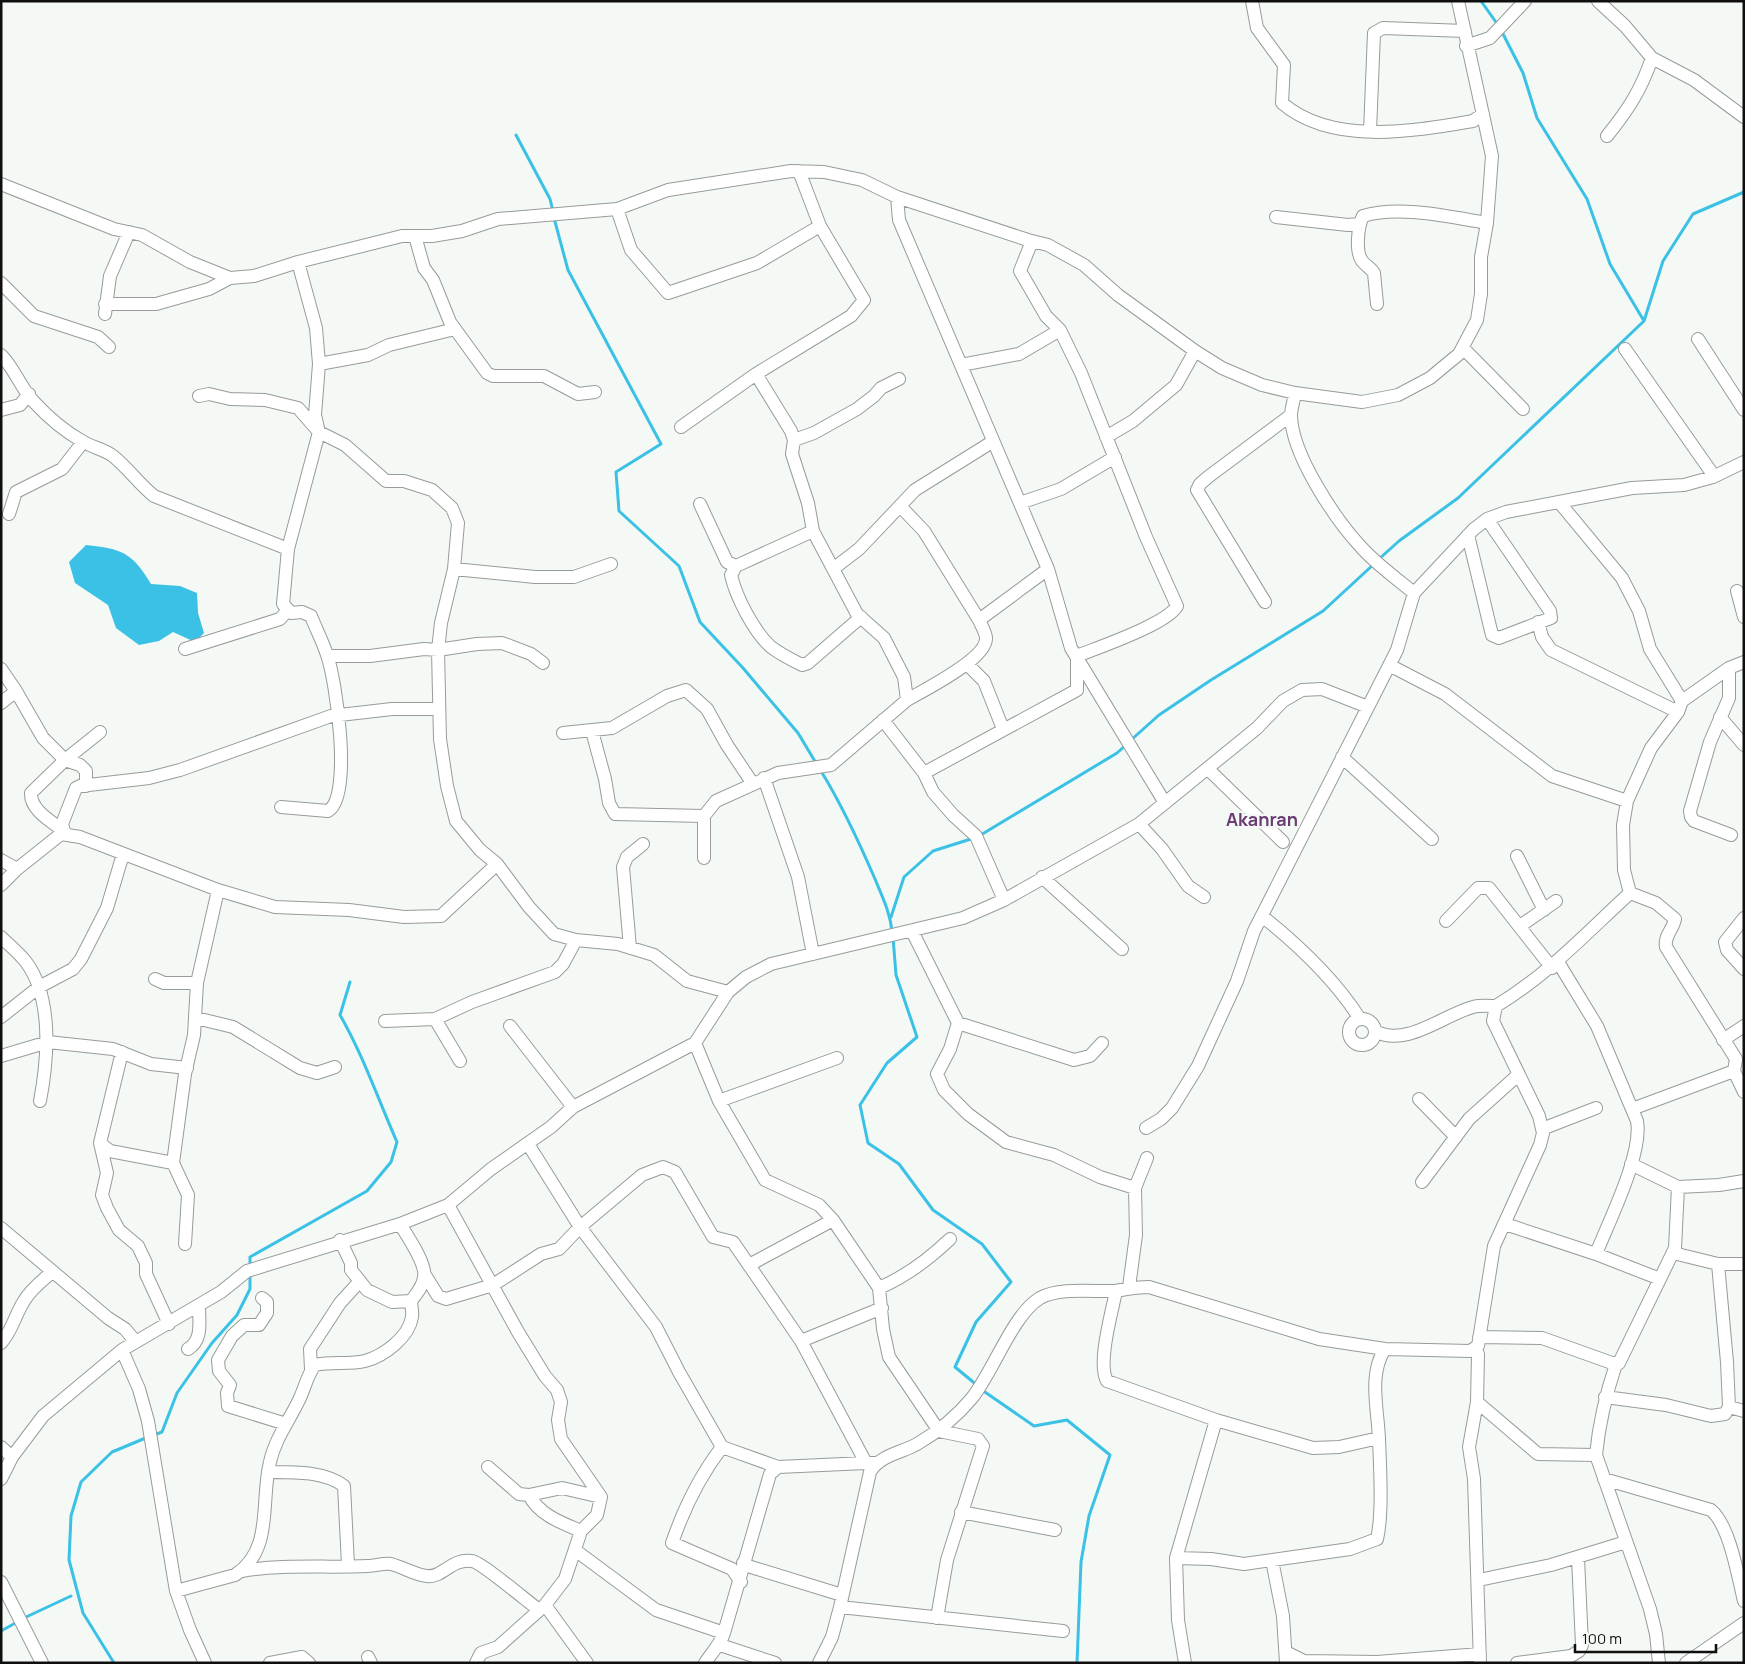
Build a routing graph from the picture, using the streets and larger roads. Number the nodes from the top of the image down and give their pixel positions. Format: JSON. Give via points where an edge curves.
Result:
{"nodes":[{"id":1,"x":1252,"y":1,"type":"edge"},
{"id":2,"x":1458,"y":1,"type":"edge"},
{"id":3,"x":1525,"y":1,"type":"edge"},
{"id":4,"x":1598,"y":1,"type":"edge"},
{"id":5,"x":1466,"y":31,"type":"junction"},
{"id":6,"x":1466,"y":46,"type":"junction"},
{"id":7,"x":1652,"y":58,"type":"junction"},
{"id":8,"x":1483,"y":114,"type":"junction"},
{"id":9,"x":1744,"y":117,"type":"edge"},
{"id":10,"x":1370,"y":131,"type":"junction"},
{"id":11,"x":1607,"y":136,"type":"dead end"},
{"id":12,"x":800,"y":171,"type":"junction"},
{"id":13,"x":1,"y":184,"type":"edge"},
{"id":14,"x":897,"y":197,"type":"junction"},
{"id":15,"x":617,"y":209,"type":"junction"},
{"id":16,"x":1276,"y":216,"type":"dead end"},
{"id":17,"x":1487,"y":223,"type":"junction"},
{"id":18,"x":1359,"y":224,"type":"junction"},
{"id":19,"x":820,"y":226,"type":"junction"},
{"id":20,"x":129,"y":232,"type":"junction"},
{"id":21,"x":415,"y":236,"type":"junction"},
{"id":22,"x":1032,"y":241,"type":"junction"},
{"id":23,"x":298,"y":262,"type":"junction"},
{"id":24,"x":230,"y":278,"type":"junction"},
{"id":25,"x":1,"y":283,"type":"edge"},
{"id":26,"x":1377,"y":304,"type":"dead end"},
{"id":27,"x":455,"y":328,"type":"junction"},
{"id":28,"x":1060,"y":330,"type":"junction"},
{"id":29,"x":1698,"y":339,"type":"dead end"},
{"id":30,"x":109,"y":347,"type":"dead end"},
{"id":31,"x":1463,"y":348,"type":"junction"},
{"id":32,"x":1625,"y":349,"type":"dead end"},
{"id":33,"x":1195,"y":351,"type":"junction"},
{"id":34,"x":1,"y":355,"type":"edge"},
{"id":35,"x":319,"y":364,"type":"junction"},
{"id":36,"x":960,"y":365,"type":"junction"},
{"id":37,"x":756,"y":374,"type":"junction"},
{"id":38,"x":899,"y":379,"type":"dead end"},
{"id":39,"x":595,"y":392,"type":"dead end"},
{"id":40,"x":1296,"y":393,"type":"junction"},
{"id":41,"x":28,"y":394,"type":"junction"},
{"id":42,"x":199,"y":396,"type":"dead end"},
{"id":43,"x":1523,"y":409,"type":"dead end"},
{"id":44,"x":1,"y":410,"type":"edge"},
{"id":45,"x":1744,"y":410,"type":"edge"},
{"id":46,"x":1291,"y":415,"type":"junction"},
{"id":47,"x":681,"y":428,"type":"dead end"},
{"id":48,"x":319,"y":432,"type":"junction"},
{"id":49,"x":1106,"y":437,"type":"junction"},
{"id":50,"x":794,"y":440,"type":"junction"},
{"id":51,"x":83,"y":442,"type":"junction"},
{"id":52,"x":992,"y":442,"type":"junction"},
{"id":53,"x":1115,"y":457,"type":"junction"},
{"id":54,"x":1744,"y":462,"type":"edge"},
{"id":55,"x":1714,"y":476,"type":"junction"},
{"id":56,"x":1558,"y":502,"type":"junction"},
{"id":57,"x":1020,"y":503,"type":"junction"},
{"id":58,"x":700,"y":504,"type":"dead end"},
{"id":59,"x":900,"y":506,"type":"junction"},
{"id":60,"x":9,"y":514,"type":"dead end"},
{"id":61,"x":1487,"y":519,"type":"junction"},
{"id":62,"x":813,"y":532,"type":"junction"},
{"id":63,"x":1468,"y":535,"type":"junction"},
{"id":64,"x":288,"y":549,"type":"junction"},
{"id":65,"x":611,"y":564,"type":"dead end"},
{"id":66,"x":736,"y":566,"type":"junction"},
{"id":67,"x":833,"y":569,"type":"junction"},
{"id":68,"x":1048,"y":569,"type":"junction"},
{"id":69,"x":454,"y":570,"type":"junction"},
{"id":70,"x":1737,"y":591,"type":"dead end"},
{"id":71,"x":1414,"y":593,"type":"junction"},
{"id":72,"x":1265,"y":602,"type":"dead end"},
{"id":73,"x":286,"y":611,"type":"junction"},
{"id":74,"x":861,"y":617,"type":"junction"},
{"id":75,"x":1744,"y":617,"type":"edge"},
{"id":76,"x":979,"y":620,"type":"junction"},
{"id":77,"x":1538,"y":622,"type":"junction"},
{"id":78,"x":185,"y":650,"type":"dead end"},
{"id":79,"x":438,"y":650,"type":"junction"},
{"id":80,"x":328,"y":656,"type":"junction"},
{"id":81,"x":1077,"y":656,"type":"junction"},
{"id":82,"x":1744,"y":662,"type":"edge"},
{"id":83,"x":543,"y":663,"type":"dead end"},
{"id":84,"x":966,"y":664,"type":"junction"},
{"id":85,"x":1391,"y":666,"type":"junction"},
{"id":86,"x":1729,"y":668,"type":"junction"},
{"id":87,"x":1,"y":669,"type":"edge"},
{"id":88,"x":16,"y":691,"type":"junction"},
{"id":89,"x":907,"y":700,"type":"junction"},
{"id":90,"x":1,"y":703,"type":"edge"},
{"id":91,"x":1368,"y":707,"type":"junction"},
{"id":92,"x":1680,"y":707,"type":"junction"},
{"id":93,"x":438,"y":709,"type":"junction"},
{"id":94,"x":339,"y":715,"type":"junction"},
{"id":95,"x":1720,"y":717,"type":"junction"},
{"id":96,"x":883,"y":720,"type":"junction"},
{"id":97,"x":1003,"y":729,"type":"junction"},
{"id":98,"x":592,"y":731,"type":"junction"},
{"id":99,"x":100,"y":732,"type":"dead end"},
{"id":100,"x":563,"y":733,"type":"dead end"},
{"id":101,"x":1744,"y":745,"type":"edge"},
{"id":102,"x":1342,"y":757,"type":"junction"},
{"id":103,"x":65,"y":760,"type":"junction"},
{"id":104,"x":1208,"y":769,"type":"junction"},
{"id":105,"x":924,"y":773,"type":"junction"},
{"id":106,"x":759,"y":781,"type":"junction"},
{"id":107,"x":86,"y":786,"type":"junction"},
{"id":108,"x":1627,"y":801,"type":"junction"},
{"id":109,"x":1165,"y":803,"type":"junction"},
{"id":110,"x":281,"y":807,"type":"dead end"},
{"id":111,"x":704,"y":816,"type":"junction"},
{"id":112,"x":1139,"y":824,"type":"junction"},
{"id":113,"x":63,"y":833,"type":"junction"},
{"id":114,"x":1731,"y":835,"type":"dead end"},
{"id":115,"x":1432,"y":839,"type":"dead end"},
{"id":116,"x":1283,"y":842,"type":"dead end"},
{"id":117,"x":644,"y":844,"type":"dead end"},
{"id":118,"x":123,"y":854,"type":"junction"},
{"id":119,"x":1517,"y":856,"type":"dead end"},
{"id":120,"x":704,"y":858,"type":"dead end"},
{"id":121,"x":1,"y":860,"type":"edge"},
{"id":122,"x":497,"y":864,"type":"junction"},
{"id":123,"x":17,"y":869,"type":"junction"},
{"id":124,"x":1042,"y":877,"type":"junction"},
{"id":125,"x":1,"y":885,"type":"edge"},
{"id":126,"x":218,"y":890,"type":"junction"},
{"id":127,"x":1630,"y":892,"type":"junction"},
{"id":128,"x":1204,"y":897,"type":"dead end"},
{"id":129,"x":1004,"y":900,"type":"junction"},
{"id":130,"x":1556,"y":901,"type":"dead end"},
{"id":131,"x":1544,"y":910,"type":"junction"},
{"id":132,"x":1262,"y":916,"type":"junction"},
{"id":133,"x":1744,"y":918,"type":"edge"},
{"id":134,"x":1446,"y":921,"type":"dead end"},
{"id":135,"x":1520,"y":926,"type":"junction"},
{"id":136,"x":912,"y":931,"type":"junction"},
{"id":137,"x":1,"y":937,"type":"edge"},
{"id":138,"x":576,"y":940,"type":"junction"},
{"id":139,"x":630,"y":948,"type":"junction"},
{"id":140,"x":1122,"y":949,"type":"dead end"},
{"id":141,"x":813,"y":954,"type":"junction"},
{"id":142,"x":1555,"y":965,"type":"junction"},
{"id":143,"x":1744,"y":969,"type":"edge"},
{"id":144,"x":155,"y":979,"type":"dead end"},
{"id":145,"x":197,"y":983,"type":"junction"},
{"id":146,"x":39,"y":987,"type":"junction"},
{"id":147,"x":728,"y":992,"type":"junction"},
{"id":148,"x":1496,"y":1006,"type":"junction"},
{"id":149,"x":1,"y":1017,"type":"edge"},
{"id":150,"x":196,"y":1018,"type":"junction"},
{"id":151,"x":435,"y":1019,"type":"junction"},
{"id":152,"x":1360,"y":1019,"type":"junction"},
{"id":153,"x":385,"y":1022,"type":"dead end"},
{"id":154,"x":958,"y":1023,"type":"junction"},
{"id":155,"x":510,"y":1026,"type":"dead end"},
{"id":156,"x":1744,"y":1026,"type":"edge"},
{"id":157,"x":1375,"y":1031,"type":"junction"},
{"id":158,"x":1723,"y":1040,"type":"junction"},
{"id":159,"x":48,"y":1042,"type":"junction"},
{"id":160,"x":695,"y":1043,"type":"junction"},
{"id":161,"x":1102,"y":1043,"type":"dead end"},
{"id":162,"x":122,"y":1052,"type":"junction"},
{"id":163,"x":1,"y":1056,"type":"edge"},
{"id":164,"x":837,"y":1058,"type":"dead end"},
{"id":165,"x":460,"y":1061,"type":"dead end"},
{"id":166,"x":335,"y":1067,"type":"dead end"},
{"id":167,"x":187,"y":1068,"type":"junction"},
{"id":168,"x":1734,"y":1071,"type":"junction"},
{"id":169,"x":1518,"y":1075,"type":"junction"},
{"id":170,"x":1744,"y":1092,"type":"edge"},
{"id":171,"x":1419,"y":1098,"type":"dead end"},
{"id":172,"x":40,"y":1101,"type":"dead end"},
{"id":173,"x":719,"y":1101,"type":"junction"},
{"id":174,"x":573,"y":1107,"type":"junction"},
{"id":175,"x":1596,"y":1108,"type":"dead end"},
{"id":176,"x":1632,"y":1109,"type":"junction"},
{"id":177,"x":1146,"y":1128,"type":"dead end"},
{"id":178,"x":1542,"y":1130,"type":"junction"},
{"id":179,"x":1456,"y":1137,"type":"junction"},
{"id":180,"x":100,"y":1143,"type":"junction"},
{"id":181,"x":528,"y":1144,"type":"junction"},
{"id":182,"x":1147,"y":1158,"type":"dead end"},
{"id":183,"x":173,"y":1163,"type":"junction"},
{"id":184,"x":1631,"y":1164,"type":"junction"},
{"id":185,"x":1744,"y":1181,"type":"edge"},
{"id":186,"x":1422,"y":1182,"type":"dead end"},
{"id":187,"x":1678,"y":1187,"type":"junction"},
{"id":188,"x":1135,"y":1188,"type":"junction"},
{"id":189,"x":448,"y":1205,"type":"junction"},
{"id":190,"x":833,"y":1220,"type":"junction"},
{"id":191,"x":400,"y":1224,"type":"junction"},
{"id":192,"x":1505,"y":1224,"type":"junction"},
{"id":193,"x":580,"y":1227,"type":"junction"},
{"id":194,"x":1,"y":1228,"type":"edge"},
{"id":195,"x":950,"y":1239,"type":"dead end"},
{"id":196,"x":340,"y":1240,"type":"junction"},
{"id":197,"x":185,"y":1244,"type":"dead end"},
{"id":198,"x":1673,"y":1253,"type":"junction"},
{"id":199,"x":1596,"y":1254,"type":"junction"},
{"id":200,"x":1718,"y":1264,"type":"junction"},
{"id":201,"x":1744,"y":1264,"type":"edge"},
{"id":202,"x":749,"y":1265,"type":"junction"},
{"id":203,"x":52,"y":1272,"type":"junction"},
{"id":204,"x":425,"y":1275,"type":"junction"},
{"id":205,"x":1660,"y":1280,"type":"junction"},
{"id":206,"x":360,"y":1282,"type":"junction"},
{"id":207,"x":493,"y":1285,"type":"junction"},
{"id":208,"x":879,"y":1288,"type":"junction"},
{"id":209,"x":1122,"y":1289,"type":"junction"},
{"id":210,"x":262,"y":1298,"type":"dead end"},
{"id":211,"x":411,"y":1301,"type":"junction"},
{"id":212,"x":199,"y":1306,"type":"junction"},
{"id":213,"x":882,"y":1308,"type":"junction"},
{"id":214,"x":169,"y":1324,"type":"junction"},
{"id":215,"x":801,"y":1341,"type":"junction"},
{"id":216,"x":136,"y":1342,"type":"junction"},
{"id":217,"x":1477,"y":1343,"type":"junction"},
{"id":218,"x":1,"y":1344,"type":"edge"},
{"id":219,"x":188,"y":1349,"type":"dead end"},
{"id":220,"x":1385,"y":1349,"type":"junction"},
{"id":221,"x":122,"y":1350,"type":"junction"},
{"id":222,"x":1616,"y":1364,"type":"junction"},
{"id":223,"x":311,"y":1369,"type":"junction"},
{"id":224,"x":1605,"y":1398,"type":"junction"},
{"id":225,"x":1477,"y":1402,"type":"junction"},
{"id":226,"x":1729,"y":1407,"type":"junction"},
{"id":227,"x":1744,"y":1411,"type":"edge"},
{"id":228,"x":1216,"y":1420,"type":"junction"},
{"id":229,"x":286,"y":1424,"type":"junction"},
{"id":230,"x":939,"y":1431,"type":"junction"},
{"id":231,"x":1379,"y":1438,"type":"junction"},
{"id":232,"x":1,"y":1447,"type":"edge"},
{"id":233,"x":722,"y":1447,"type":"junction"},
{"id":234,"x":1596,"y":1455,"type":"junction"},
{"id":235,"x":12,"y":1457,"type":"junction"},
{"id":236,"x":871,"y":1463,"type":"junction"},
{"id":237,"x":488,"y":1467,"type":"dead end"},
{"id":238,"x":778,"y":1467,"type":"junction"},
{"id":239,"x":268,"y":1472,"type":"junction"},
{"id":240,"x":1,"y":1479,"type":"edge"},
{"id":241,"x":1604,"y":1479,"type":"junction"},
{"id":242,"x":529,"y":1495,"type":"junction"},
{"id":243,"x":601,"y":1497,"type":"junction"},
{"id":244,"x":961,"y":1512,"type":"junction"},
{"id":245,"x":1055,"y":1530,"type":"dead end"},
{"id":246,"x":582,"y":1531,"type":"junction"},
{"id":247,"x":1626,"y":1542,"type":"junction"},
{"id":248,"x":575,"y":1550,"type":"junction"},
{"id":249,"x":1176,"y":1558,"type":"junction"},
{"id":250,"x":1578,"y":1558,"type":"junction"},
{"id":251,"x":1272,"y":1560,"type":"junction"},
{"id":252,"x":744,"y":1562,"type":"junction"},
{"id":253,"x":348,"y":1565,"type":"junction"},
{"id":254,"x":242,"y":1571,"type":"junction"},
{"id":255,"x":1479,"y":1580,"type":"junction"},
{"id":256,"x":1,"y":1582,"type":"edge"},
{"id":257,"x":741,"y":1582,"type":"junction"},
{"id":258,"x":176,"y":1591,"type":"junction"},
{"id":259,"x":841,"y":1601,"type":"junction"},
{"id":260,"x":1744,"y":1601,"type":"edge"},
{"id":261,"x":542,"y":1608,"type":"junction"},
{"id":262,"x":937,"y":1618,"type":"junction"},
{"id":263,"x":1744,"y":1623,"type":"edge"},
{"id":264,"x":1063,"y":1631,"type":"dead end"},
{"id":265,"x":722,"y":1639,"type":"junction"},
{"id":266,"x":1286,"y":1657,"type":"edge"},
{"id":267,"x":1480,"y":1658,"type":"edge"},
{"id":268,"x":760,"y":1661,"type":"edge"},
{"id":269,"x":42,"y":1663,"type":"edge"},
{"id":270,"x":205,"y":1663,"type":"edge"},
{"id":271,"x":270,"y":1663,"type":"edge"},
{"id":272,"x":309,"y":1663,"type":"edge"},
{"id":273,"x":476,"y":1663,"type":"edge"},
{"id":274,"x":587,"y":1663,"type":"edge"},
{"id":275,"x":705,"y":1663,"type":"edge"},
{"id":276,"x":775,"y":1663,"type":"edge"},
{"id":277,"x":819,"y":1663,"type":"edge"},
{"id":278,"x":1185,"y":1663,"type":"edge"},
{"id":279,"x":1517,"y":1663,"type":"edge"},
{"id":280,"x":1659,"y":1663,"type":"edge"},
{"id":281,"x":1686,"y":1663,"type":"edge"}],
"edges":[{"from":1,"to":10,"type":"street","via":[[1257,28],[1284,64],[1282,104],[1292,112],[1327,126]]},
{"from":2,"to":5,"type":"street"},
{"from":3,"to":6,"type":"street","via":[[1490,38]]},
{"from":4,"to":7,"type":"street","via":[[1626,26]]},
{"from":5,"to":6,"type":"street"},
{"from":5,"to":10,"type":"street","via":[[1383,28],[1374,33]]},
{"from":6,"to":8,"type":"street"},
{"from":7,"to":9,"type":"street","via":[[1694,80]]},
{"from":7,"to":11,"type":"street","via":[[1630,109]]},
{"from":8,"to":10,"type":"street","via":[[1472,121],[1421,130]]},
{"from":8,"to":17,"type":"street","via":[[1492,156]]},
{"from":12,"to":14,"type":"street","via":[[862,180]]},
{"from":12,"to":15,"type":"street","via":[[668,190]]},
{"from":12,"to":19,"type":"street"},
{"from":13,"to":20,"type":"street"},
{"from":14,"to":22,"type":"street"},
{"from":14,"to":36,"type":"street","via":[[898,220]]},
{"from":15,"to":19,"type":"street","via":[[631,250],[668,293],[757,263]]},
{"from":15,"to":21,"type":"street","via":[[498,219],[462,231]]},
{"from":16,"to":18,"type":"street"},
{"from":17,"to":18,"type":"street","via":[[1410,213],[1370,214],[1363,216]]},
{"from":17,"to":31,"type":"street","via":[[1477,320]]},
{"from":18,"to":26,"type":"street","via":[[1359,251],[1362,262],[1374,273]]},
{"from":19,"to":37,"type":"street","via":[[864,300],[851,316]]},
{"from":20,"to":24,"type":"street","via":[[142,235],[190,262]]},
{"from":20,"to":24,"type":"street","via":[[110,276],[105,309],[156,304],[208,289]]},
{"from":21,"to":23,"type":"street","via":[[402,236]]},
{"from":21,"to":27,"type":"street","via":[[424,268]]},
{"from":22,"to":28,"type":"street","via":[[1020,271],[1046,316]]},
{"from":22,"to":33,"type":"street","via":[[1048,244],[1084,265],[1118,295]]},
{"from":23,"to":24,"type":"street","via":[[254,276]]},
{"from":23,"to":35,"type":"street","via":[[316,328]]},
{"from":25,"to":30,"type":"street","via":[[34,316],[98,337]]},
{"from":27,"to":35,"type":"street","via":[[389,345],[368,355]]},
{"from":27,"to":39,"type":"street","via":[[490,375],[544,376],[578,394]]},
{"from":28,"to":36,"type":"street","via":[[1019,354]]},
{"from":28,"to":49,"type":"street"},
{"from":29,"to":45,"type":"street"},
{"from":31,"to":40,"type":"street","via":[[1430,378],[1398,395],[1362,402]]},
{"from":31,"to":43,"type":"street"},
{"from":32,"to":55,"type":"street"},
{"from":33,"to":40,"type":"street","via":[[1222,368],[1262,385]]},
{"from":33,"to":49,"type":"street","via":[[1176,384],[1133,421]]},
{"from":34,"to":41,"type":"street","via":[[9,362]]},
{"from":35,"to":48,"type":"street","via":[[315,415]]},
{"from":36,"to":52,"type":"street"},
{"from":37,"to":47,"type":"street"},
{"from":37,"to":50,"type":"street"},
{"from":38,"to":50,"type":"street","via":[[881,388],[857,409]]},
{"from":40,"to":46,"type":"street"},
{"from":41,"to":44,"type":"street","via":[[20,405]]},
{"from":41,"to":51,"type":"street","via":[[60,427]]},
{"from":42,"to":48,"type":"street","via":[[209,394],[230,399],[265,400],[298,408]]},
{"from":46,"to":71,"type":"street","via":[[1303,459],[1323,496],[1361,548]]},
{"from":46,"to":72,"type":"street","via":[[1208,477],[1197,490]]},
{"from":48,"to":64,"type":"street"},
{"from":48,"to":69,"type":"street","via":[[345,445],[386,481],[404,481],[432,490],[446,501],[458,523]]},
{"from":49,"to":53,"type":"street"},
{"from":50,"to":62,"type":"street","via":[[792,454],[808,503]]},
{"from":51,"to":60,"type":"street","via":[[62,469],[16,492]]},
{"from":51,"to":64,"type":"street","via":[[110,454],[154,496]]},
{"from":52,"to":57,"type":"street"},
{"from":52,"to":59,"type":"street","via":[[915,490]]},
{"from":53,"to":57,"type":"street","via":[[1061,489]]},
{"from":53,"to":81,"type":"street","via":[[1177,606],[1174,612],[1151,626]]},
{"from":54,"to":55,"type":"street"},
{"from":55,"to":56,"type":"street","via":[[1684,485],[1632,488]]},
{"from":56,"to":61,"type":"street"},
{"from":56,"to":92,"type":"street","via":[[1622,578],[1638,611],[1650,649]]},
{"from":57,"to":68,"type":"street"},
{"from":58,"to":66,"type":"street","via":[[727,562]]},
{"from":59,"to":67,"type":"street","via":[[859,549]]},
{"from":59,"to":76,"type":"street","via":[[924,531]]},
{"from":61,"to":63,"type":"street"},
{"from":61,"to":77,"type":"street","via":[[1550,611],[1551,618]]},
{"from":62,"to":66,"type":"street"},
{"from":62,"to":67,"type":"street"},
{"from":63,"to":71,"type":"street"},
{"from":63,"to":77,"type":"street","via":[[1492,635],[1499,638]]},
{"from":64,"to":73,"type":"street","via":[[283,604]]},
{"from":65,"to":69,"type":"street","via":[[574,577]]},
{"from":66,"to":74,"type":"street","via":[[731,575],[734,591],[760,633],[772,647],[802,665]]},
{"from":67,"to":74,"type":"street"},
{"from":68,"to":76,"type":"street"},
{"from":68,"to":81,"type":"street","via":[[1071,648]]},
{"from":69,"to":79,"type":"street"},
{"from":70,"to":75,"type":"street"},
{"from":71,"to":85,"type":"street"},
{"from":73,"to":78,"type":"street","via":[[280,619]]},
{"from":73,"to":80,"type":"street","via":[[311,616]]},
{"from":74,"to":89,"type":"street","via":[[884,638],[904,677]]},
{"from":76,"to":84,"type":"street","via":[[986,638],[983,648]]},
{"from":77,"to":92,"type":"street","via":[[1542,637],[1551,650]]},
{"from":79,"to":80,"type":"street"},
{"from":79,"to":83,"type":"street","via":[[502,643],[531,654]]},
{"from":79,"to":93,"type":"street"},
{"from":80,"to":94,"type":"street"},
{"from":81,"to":97,"type":"street","via":[[1077,690]]},
{"from":81,"to":109,"type":"street"},
{"from":82,"to":86,"type":"street"},
{"from":84,"to":89,"type":"street"},
{"from":84,"to":97,"type":"street","via":[[984,681]]},
{"from":85,"to":91,"type":"street"},
{"from":85,"to":108,"type":"street","via":[[1445,694],[1552,776]]},
{"from":86,"to":92,"type":"street"},
{"from":86,"to":95,"type":"street","via":[[1729,698]]},
{"from":87,"to":88,"type":"street"},
{"from":88,"to":90,"type":"street"},
{"from":88,"to":103,"type":"street","via":[[43,738]]},
{"from":89,"to":96,"type":"street"},
{"from":91,"to":102,"type":"street"},
{"from":91,"to":104,"type":"street","via":[[1322,689],[1302,690],[1283,700],[1257,728]]},
{"from":92,"to":108,"type":"street","via":[[1651,748]]},
{"from":93,"to":94,"type":"street","via":[[392,709]]},
{"from":93,"to":122,"type":"street","via":[[447,786],[456,821],[480,850]]},
{"from":94,"to":107,"type":"street","via":[[290,729],[180,770],[149,778]]},
{"from":94,"to":110,"type":"street","via":[[340,785],[334,806],[328,811]]},
{"from":95,"to":101,"type":"street"},
{"from":95,"to":114,"type":"street","via":[[1690,810],[1694,821]]},
{"from":96,"to":105,"type":"street"},
{"from":96,"to":106,"type":"street","via":[[832,765],[778,774]]},
{"from":97,"to":105,"type":"street"},
{"from":98,"to":100,"type":"street"},
{"from":98,"to":106,"type":"street","via":[[612,728],[667,696],[686,690],[707,709],[727,745]]},
{"from":98,"to":111,"type":"street","via":[[609,803],[615,814]]},
{"from":99,"to":103,"type":"street"},
{"from":102,"to":115,"type":"street"},
{"from":102,"to":132,"type":"street"},
{"from":103,"to":107,"type":"street","via":[[80,765],[86,772]]},
{"from":103,"to":113,"type":"street","via":[[31,793],[35,807]]},
{"from":104,"to":109,"type":"street"},
{"from":104,"to":116,"type":"street"},
{"from":105,"to":129,"type":"street","via":[[933,792],[976,836]]},
{"from":106,"to":111,"type":"street","via":[[716,801]]},
{"from":106,"to":141,"type":"street","via":[[798,877]]},
{"from":107,"to":113,"type":"street","via":[[76,788],[62,824]]},
{"from":108,"to":127,"type":"street","via":[[1622,826],[1624,870]]},
{"from":109,"to":112,"type":"street"},
{"from":111,"to":120,"type":"street"},
{"from":112,"to":124,"type":"street"},
{"from":112,"to":128,"type":"street","via":[[1162,849],[1188,886]]},
{"from":113,"to":118,"type":"street"},
{"from":113,"to":123,"type":"street"},
{"from":117,"to":139,"type":"street","via":[[627,857],[623,867]]},
{"from":118,"to":126,"type":"street"},
{"from":118,"to":146,"type":"street","via":[[107,908],[81,959],[73,968]]},
{"from":119,"to":131,"type":"street"},
{"from":121,"to":123,"type":"street"},
{"from":122,"to":126,"type":"street","via":[[441,916],[404,917],[349,910],[275,907]]},
{"from":122,"to":138,"type":"street","via":[[554,934]]},
{"from":123,"to":125,"type":"street"},
{"from":124,"to":129,"type":"street"},
{"from":124,"to":140,"type":"street"},
{"from":126,"to":145,"type":"street"},
{"from":127,"to":142,"type":"street"},
{"from":127,"to":158,"type":"street","via":[[1656,903],[1675,919],[1666,936],[1666,947]]},
{"from":129,"to":136,"type":"street","via":[[963,918]]},
{"from":130,"to":131,"type":"street"},
{"from":131,"to":135,"type":"street"},
{"from":132,"to":152,"type":"street","via":[[1306,956]]},
{"from":132,"to":177,"type":"street","via":[[1237,981],[1198,1066],[1172,1108]]},
{"from":133,"to":143,"type":"street","via":[[1725,942],[1727,950]]},
{"from":134,"to":135,"type":"street","via":[[1478,888],[1484,887],[1489,888]]},
{"from":135,"to":142,"type":"street"},
{"from":136,"to":141,"type":"street"},
{"from":136,"to":154,"type":"street"},
{"from":137,"to":146,"type":"street","via":[[26,962]]},
{"from":138,"to":139,"type":"street"},
{"from":138,"to":151,"type":"street","via":[[555,972]]},
{"from":139,"to":147,"type":"street","via":[[654,955],[688,981]]},
{"from":141,"to":147,"type":"street","via":[[771,964],[746,977]]},
{"from":142,"to":148,"type":"street"},
{"from":142,"to":176,"type":"street","via":[[1597,1026]]},
{"from":144,"to":145,"type":"street","via":[[164,983]]},
{"from":145,"to":150,"type":"street"},
{"from":146,"to":149,"type":"street"},
{"from":146,"to":159,"type":"street"},
{"from":147,"to":160,"type":"street"},
{"from":148,"to":157,"type":"street","via":[[1475,1006],[1406,1034],[1386,1037]]},
{"from":148,"to":169,"type":"street","via":[[1493,1021]]},
{"from":150,"to":166,"type":"street","via":[[233,1027],[300,1068],[317,1074]]},
{"from":150,"to":167,"type":"street"},
{"from":151,"to":153,"type":"street"},
{"from":151,"to":165,"type":"street"},
{"from":152,"to":157,"type":"street","via":[[1373,1024]]},
{"from":152,"to":157,"type":"street","via":[[1350,1028],[1354,1042],[1368,1043]]},
{"from":154,"to":161,"type":"street","via":[[1074,1060],[1090,1056]]},
{"from":154,"to":188,"type":"street","via":[[950,1050],[937,1074],[944,1090],[968,1114],[1006,1142],[1054,1155],[1100,1177]]},
{"from":155,"to":174,"type":"street"},
{"from":156,"to":158,"type":"street"},
{"from":158,"to":168,"type":"street","via":[[1736,1059]]},
{"from":159,"to":162,"type":"street"},
{"from":159,"to":163,"type":"street"},
{"from":159,"to":172,"type":"street"},
{"from":160,"to":173,"type":"street"},
{"from":160,"to":174,"type":"street"},
{"from":162,"to":167,"type":"street","via":[[152,1064]]},
{"from":162,"to":180,"type":"street"},
{"from":164,"to":173,"type":"street"},
{"from":167,"to":183,"type":"street"},
{"from":168,"to":170,"type":"street"},
{"from":168,"to":176,"type":"street"},
{"from":169,"to":178,"type":"street","via":[[1539,1116]]},
{"from":169,"to":179,"type":"street","via":[[1470,1119]]},
{"from":171,"to":179,"type":"street"},
{"from":173,"to":190,"type":"street","via":[[765,1180],[818,1206]]},
{"from":174,"to":181,"type":"street"},
{"from":175,"to":178,"type":"street"},
{"from":176,"to":184,"type":"street","via":[[1639,1131]]},
{"from":178,"to":192,"type":"street","via":[[1534,1162]]},
{"from":179,"to":186,"type":"street"},
{"from":180,"to":183,"type":"street","via":[[110,1151]]},
{"from":180,"to":214,"type":"street","via":[[107,1173],[102,1195],[119,1230],[138,1246],[146,1263],[146,1274]]},
{"from":181,"to":189,"type":"street","via":[[491,1169]]},
{"from":181,"to":193,"type":"street"},
{"from":182,"to":188,"type":"street"},
{"from":183,"to":197,"type":"street","via":[[188,1195]]},
{"from":184,"to":187,"type":"street"},
{"from":184,"to":199,"type":"street"},
{"from":185,"to":187,"type":"street"},
{"from":187,"to":198,"type":"street"},
{"from":188,"to":209,"type":"street","via":[[1136,1235]]},
{"from":189,"to":191,"type":"street"},
{"from":189,"to":207,"type":"street"},
{"from":190,"to":202,"type":"street"},
{"from":190,"to":208,"type":"street"},
{"from":191,"to":196,"type":"street"},
{"from":191,"to":204,"type":"street","via":[[419,1257]]},
{"from":192,"to":199,"type":"street"},
{"from":192,"to":217,"type":"street","via":[[1494,1246]]},
{"from":193,"to":202,"type":"street","via":[[642,1175],[663,1167],[675,1172],[713,1237],[733,1242]]},
{"from":193,"to":207,"type":"street","via":[[558,1249],[541,1254]]},
{"from":193,"to":233,"type":"street","via":[[656,1327]]},
{"from":194,"to":203,"type":"street"},
{"from":195,"to":208,"type":"street","via":[[924,1263]]},
{"from":196,"to":206,"type":"street","via":[[351,1270]]},
{"from":196,"to":212,"type":"street","via":[[252,1269]]},
{"from":198,"to":200,"type":"street"},
{"from":198,"to":205,"type":"street"},
{"from":199,"to":205,"type":"street"},
{"from":200,"to":201,"type":"street"},
{"from":200,"to":226,"type":"street"},
{"from":202,"to":215,"type":"street"},
{"from":203,"to":216,"type":"street","via":[[125,1329]]},
{"from":203,"to":218,"type":"street","via":[[23,1302],[9,1335]]},
{"from":204,"to":207,"type":"street","via":[[438,1296],[446,1299]]},
{"from":204,"to":211,"type":"street","via":[[421,1288]]},
{"from":205,"to":222,"type":"street","via":[[1622,1361]]},
{"from":206,"to":211,"type":"street","via":[[367,1290],[392,1302]]},
{"from":206,"to":223,"type":"street","via":[[340,1303],[310,1349]]},
{"from":207,"to":243,"type":"street","via":[[518,1332],[557,1390],[561,1402],[558,1420],[561,1439]]},
{"from":208,"to":213,"type":"street"},
{"from":209,"to":220,"type":"street","via":[[1149,1287],[1168,1291],[1236,1316],[1319,1339]]},
{"from":209,"to":228,"type":"street","via":[[1104,1361],[1103,1374],[1107,1381]]},
{"from":209,"to":230,"type":"street","via":[[1075,1290],[1041,1298],[1022,1316],[979,1388]]},
{"from":210,"to":229,"type":"street","via":[[268,1302],[268,1313],[259,1326],[244,1325],[232,1336],[218,1360],[219,1371],[230,1385],[228,1406]]},
{"from":211,"to":223,"type":"street","via":[[412,1317],[404,1336],[382,1354],[365,1361],[325,1362]]},
{"from":212,"to":214,"type":"street"},
{"from":212,"to":219,"type":"street","via":[[199,1337]]},
{"from":213,"to":215,"type":"street"},
{"from":213,"to":230,"type":"street","via":[[889,1357]]},
{"from":214,"to":216,"type":"street"},
{"from":215,"to":236,"type":"street"},
{"from":216,"to":221,"type":"street"},
{"from":217,"to":220,"type":"street","via":[[1470,1351]]},
{"from":217,"to":222,"type":"street","via":[[1542,1338]]},
{"from":217,"to":225,"type":"street"},
{"from":220,"to":231,"type":"street","via":[[1377,1370]]},
{"from":221,"to":235,"type":"street","via":[[43,1416]]},
{"from":221,"to":258,"type":"street","via":[[139,1389],[148,1421]]},
{"from":222,"to":224,"type":"street"},
{"from":223,"to":229,"type":"street"},
{"from":224,"to":226,"type":"street","via":[[1666,1405],[1711,1416],[1725,1414]]},
{"from":224,"to":234,"type":"street"},
{"from":225,"to":234,"type":"street","via":[[1538,1454]]},
{"from":225,"to":255,"type":"street","via":[[1469,1447],[1474,1469]]},
{"from":226,"to":227,"type":"street"},
{"from":228,"to":231,"type":"street","via":[[1313,1448],[1339,1447]]},
{"from":228,"to":249,"type":"street"},
{"from":229,"to":239,"type":"street","via":[[276,1443]]},
{"from":230,"to":236,"type":"street","via":[[916,1445]]},
{"from":230,"to":244,"type":"street","via":[[978,1439],[983,1446]]},
{"from":231,"to":251,"type":"street","via":[[1378,1539],[1350,1549]]},
{"from":232,"to":235,"type":"street"},
{"from":233,"to":238,"type":"street"},
{"from":233,"to":257,"type":"street","via":[[705,1469],[684,1508],[672,1543],[732,1569]]},
{"from":234,"to":241,"type":"street"},
{"from":235,"to":240,"type":"street"},
{"from":236,"to":238,"type":"street"},
{"from":236,"to":259,"type":"street"},
{"from":237,"to":242,"type":"street","via":[[520,1494]]},
{"from":238,"to":252,"type":"street","via":[[770,1474]]},
{"from":239,"to":253,"type":"street","via":[[296,1472],[336,1479],[344,1486]]},
{"from":239,"to":254,"type":"street","via":[[262,1537],[258,1551]]},
{"from":241,"to":247,"type":"street"},
{"from":241,"to":260,"type":"street","via":[[1711,1510],[1717,1515],[1730,1547]]},
{"from":242,"to":243,"type":"street","via":[[562,1488]]},
{"from":242,"to":246,"type":"street","via":[[534,1505],[548,1516]]},
{"from":243,"to":246,"type":"street","via":[[597,1515]]},
{"from":244,"to":245,"type":"street"},
{"from":244,"to":262,"type":"street","via":[[946,1560]]},
{"from":246,"to":248,"type":"street"},
{"from":247,"to":250,"type":"street"},
{"from":247,"to":280,"type":"street","via":[[1650,1608]]},
{"from":248,"to":261,"type":"street","via":[[565,1579]]},
{"from":248,"to":265,"type":"street","via":[[656,1610]]},
{"from":249,"to":251,"type":"street","via":[[1211,1558],[1244,1564]]},
{"from":249,"to":278,"type":"street","via":[[1178,1620]]},
{"from":250,"to":255,"type":"street"},
{"from":250,"to":279,"type":"street","via":[[1582,1645],[1579,1651],[1571,1656]]},
{"from":251,"to":266,"type":"street","via":[[1281,1599]]},
{"from":252,"to":257,"type":"street"},
{"from":252,"to":259,"type":"street"},
{"from":253,"to":254,"type":"street","via":[[268,1567]]},
{"from":253,"to":261,"type":"street","via":[[389,1564],[428,1576],[440,1573],[455,1562],[474,1561]]},
{"from":254,"to":258,"type":"street"},
{"from":255,"to":267,"type":"street"},
{"from":256,"to":269,"type":"street"},
{"from":257,"to":265,"type":"street"},
{"from":258,"to":270,"type":"street"},
{"from":259,"to":262,"type":"street"},
{"from":259,"to":277,"type":"street","via":[[832,1637]]},
{"from":261,"to":273,"type":"street","via":[[498,1647],[481,1653]]},
{"from":261,"to":274,"type":"street"},
{"from":262,"to":264,"type":"street"},
{"from":263,"to":281,"type":"street"},
{"from":265,"to":268,"type":"street"},
{"from":265,"to":275,"type":"street"},
{"from":266,"to":267,"type":"street","via":[[1313,1662]]},
{"from":268,"to":276,"type":"street"},
{"from":271,"to":272,"type":"street","via":[[302,1657]]}]}
